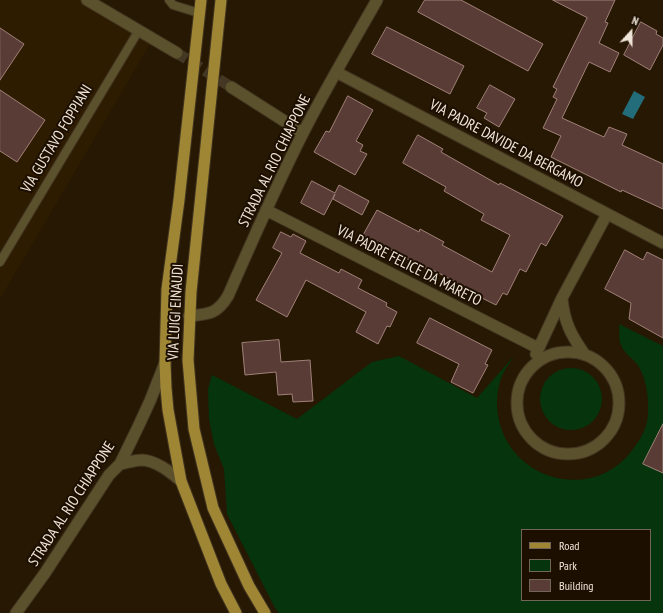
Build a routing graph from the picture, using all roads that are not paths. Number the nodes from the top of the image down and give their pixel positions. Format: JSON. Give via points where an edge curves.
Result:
{"nodes":[{"id":1,"x":87,"y":0,"type":"edge"},
{"id":2,"x":169,"y":0,"type":"edge"},
{"id":3,"x":201,"y":0,"type":"edge"},
{"id":4,"x":221,"y":0,"type":"edge"},
{"id":5,"x":377,"y":0,"type":"edge"},
{"id":6,"x":199,"y":13,"type":"junction"},
{"id":7,"x":139,"y":30,"type":"junction"},
{"id":8,"x":177,"y":53,"type":"tunnel mouth"},
{"id":9,"x":336,"y":72,"type":"junction"},
{"id":10,"x":231,"y":87,"type":"tunnel mouth"},
{"id":11,"x":303,"y":133,"type":"junction"},
{"id":12,"x":266,"y":210,"type":"junction"},
{"id":13,"x":607,"y":214,"type":"junction"},
{"id":14,"x":663,"y":243,"type":"edge"},
{"id":15,"x":0,"y":262,"type":"edge"},
{"id":16,"x":562,"y":298,"type":"junction"},
{"id":17,"x":189,"y":316,"type":"junction"},
{"id":18,"x":538,"y":348,"type":"junction"},
{"id":19,"x":585,"y":355,"type":"junction"},
{"id":20,"x":165,"y":362,"type":"junction"},
{"id":21,"x":529,"y":370,"type":"junction"},
{"id":22,"x":120,"y":464,"type":"junction"},
{"id":23,"x":181,"y":482,"type":"junction"},
{"id":24,"x":16,"y":613,"type":"edge"},
{"id":25,"x":236,"y":613,"type":"edge"},
{"id":26,"x":265,"y":613,"type":"edge"}],
"edges":[{"from":1,"to":7,"type":"street"},
{"from":2,"to":6,"type":"lane","via":[[173,4]]},
{"from":3,"to":6,"type":"main road","name":"VIA LUIGI EINAUDI"},
{"from":4,"to":17,"type":"main road","name":"VIA LUIGI EINAUDI"},
{"from":5,"to":9,"type":"street","name":"STRADA AL RIO CHIAPPONE"},
{"from":6,"to":20,"type":"main road","name":"VIA LUIGI EINAUDI","via":[[167,289]]},
{"from":7,"to":8,"type":"street"},
{"from":7,"to":15,"type":"lane","name":"VIA GUSTAVO FOPPIANI"},
{"from":9,"to":11,"type":"street","name":"STRADA AL RIO CHIAPPONE"},
{"from":9,"to":13,"type":"street","name":"VIA PADRE DAVIDE DA BERGAMO"},
{"from":10,"to":11,"type":"street"},
{"from":11,"to":12,"type":"street","name":"STRADA AL RIO CHIAPPONE"},
{"from":12,"to":17,"type":"street","name":"STRADA AL RIO CHIAPPONE","via":[[222,306],[211,313]]},
{"from":12,"to":18,"type":"street","name":"VIA PADRE FELICE DA MARETO"},
{"from":13,"to":14,"type":"street","name":"VIA PADRE DAVIDE DA BERGAMO"},
{"from":13,"to":16,"type":"street"},
{"from":16,"to":18,"type":"street"},
{"from":16,"to":19,"type":"street","via":[[571,334]]},
{"from":17,"to":26,"type":"main road","name":"VIA LUIGI EINAUDI","via":[[188,360],[194,429],[213,508],[249,586]]},
{"from":18,"to":21,"type":"street"},
{"from":19,"to":21,"type":"street","via":[[570,352],[554,354],[540,360]]},
{"from":19,"to":21,"type":"street","via":[[600,364],[611,376],[618,393],[618,410],[613,426],[603,440],[589,450],[572,454],[555,453],[540,446],[527,434],[519,419],[516,402],[520,385]]},
{"from":20,"to":22,"type":"street","name":"STRADA AL RIO CHIAPPONE","via":[[150,401]]},
{"from":20,"to":23,"type":"main road","name":"VIA LUIGI EINAUDI","via":[[168,410]]},
{"from":22,"to":23,"type":"street","via":[[142,460],[166,469]]},
{"from":22,"to":24,"type":"street","name":"STRADA AL RIO CHIAPPONE"},
{"from":23,"to":25,"type":"main road","name":"VIA LUIGI EINAUDI","via":[[220,584]]}]}
